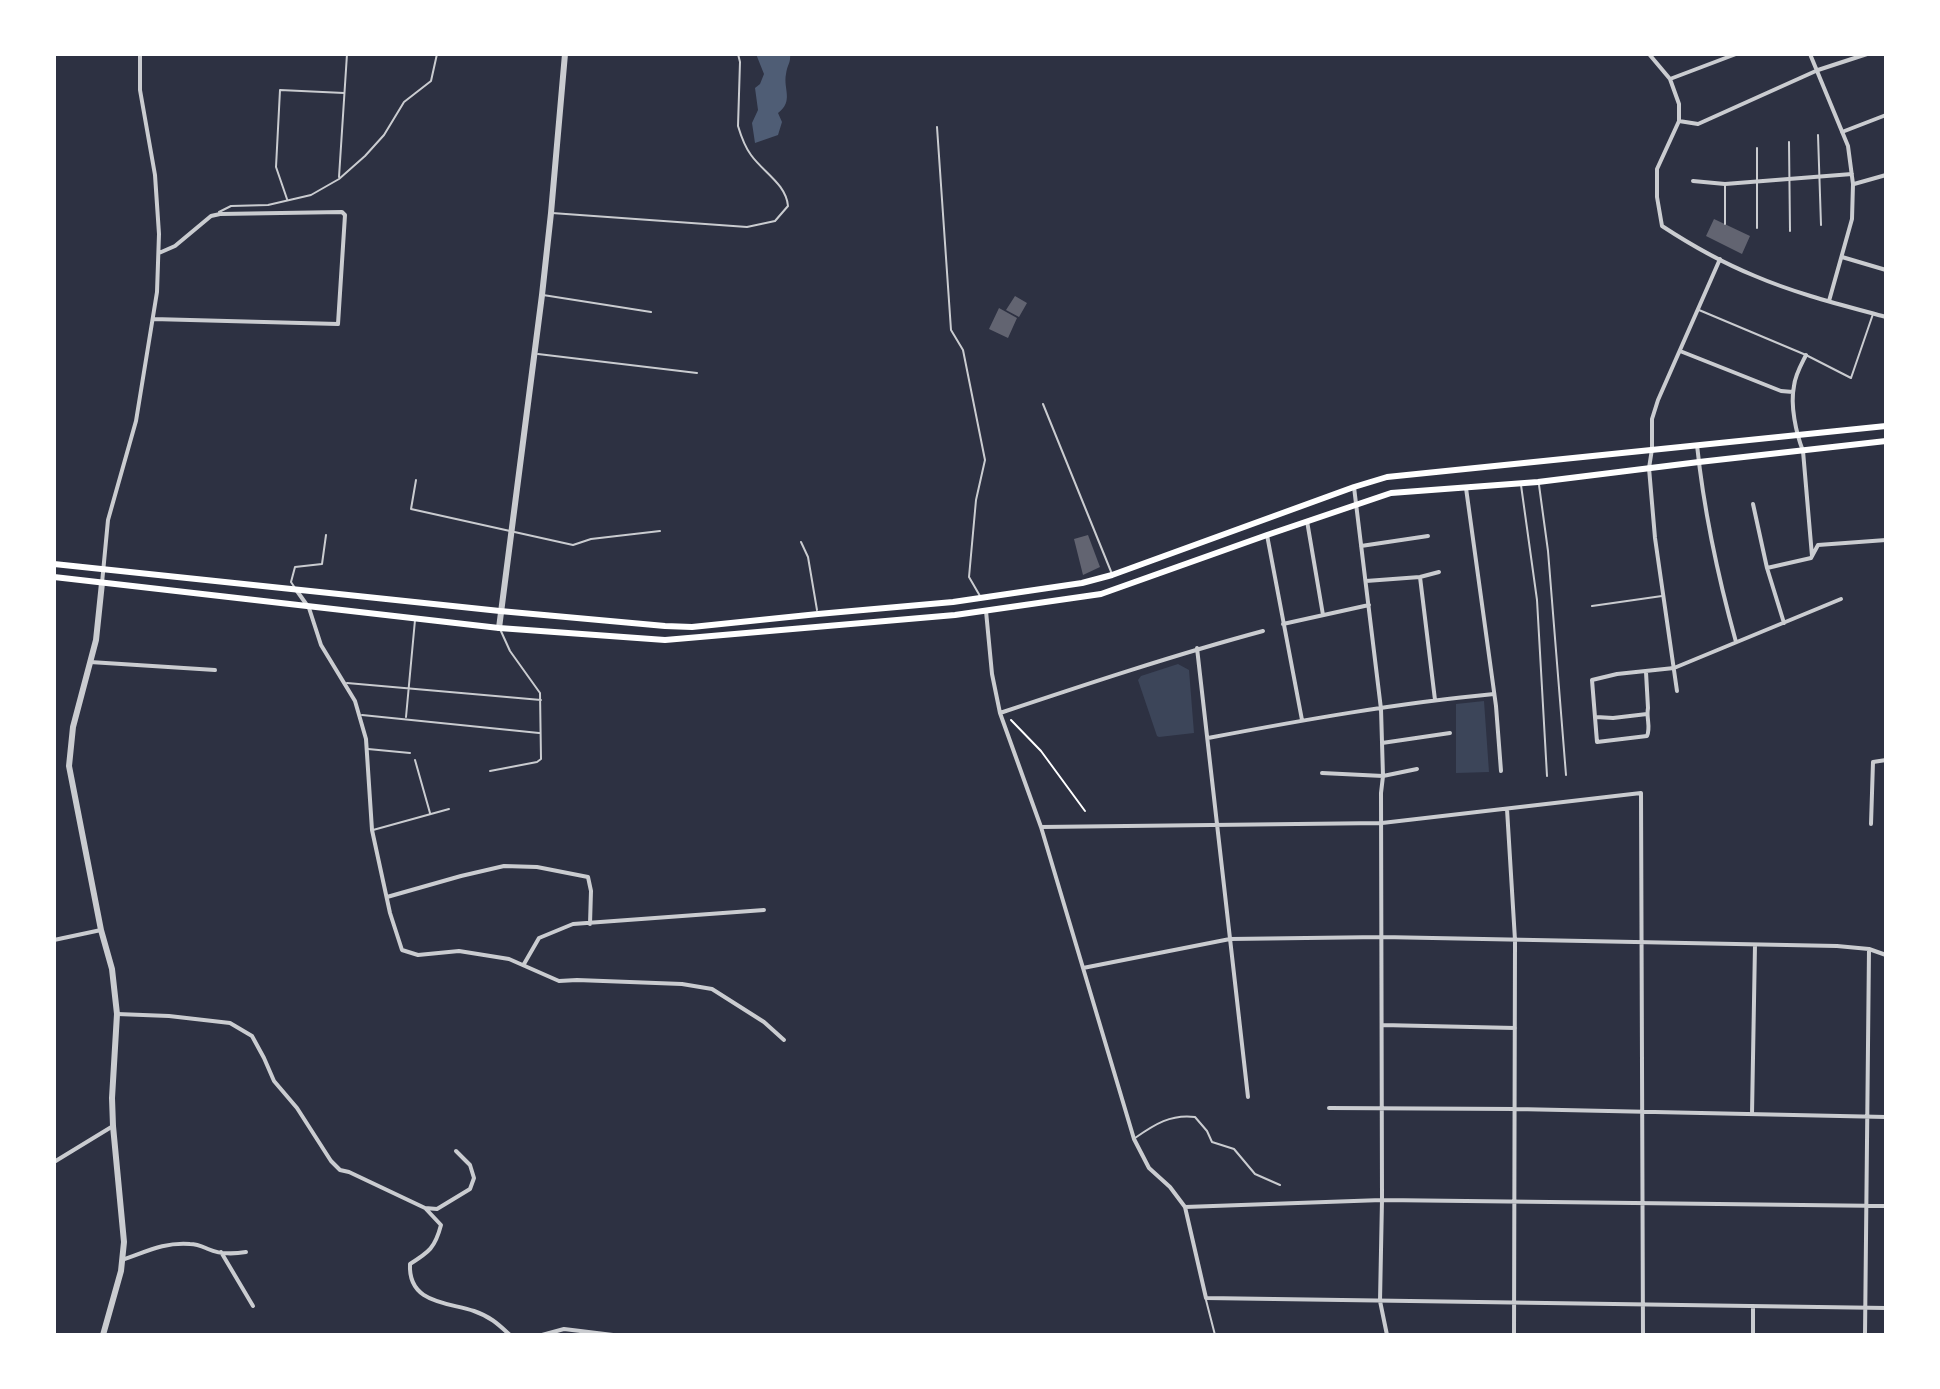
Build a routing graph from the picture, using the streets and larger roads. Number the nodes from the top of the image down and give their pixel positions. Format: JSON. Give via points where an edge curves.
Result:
{"nodes":[{"id":1,"x":140,"y":54,"type":"edge"},
{"id":2,"x":565,"y":54,"type":"edge"},
{"id":3,"x":1649,"y":54,"type":"edge"},
{"id":4,"x":1736,"y":54,"type":"edge"},
{"id":5,"x":1810,"y":54,"type":"edge"},
{"id":6,"x":1867,"y":54,"type":"edge"},
{"id":7,"x":1818,"y":70,"type":"junction"},
{"id":8,"x":1670,"y":79,"type":"junction"},
{"id":9,"x":1886,"y":115,"type":"edge"},
{"id":10,"x":1679,"y":121,"type":"junction"},
{"id":11,"x":1842,"y":132,"type":"junction"},
{"id":12,"x":1852,"y":174,"type":"junction"},
{"id":13,"x":1886,"y":175,"type":"edge"},
{"id":14,"x":1693,"y":181,"type":"dead end"},
{"id":15,"x":1853,"y":184,"type":"junction"},
{"id":16,"x":158,"y":254,"type":"junction"},
{"id":17,"x":1842,"y":257,"type":"junction"},
{"id":18,"x":1720,"y":259,"type":"junction"},
{"id":19,"x":1886,"y":270,"type":"edge"},
{"id":20,"x":1829,"y":301,"type":"junction"},
{"id":21,"x":1886,"y":317,"type":"edge"},
{"id":22,"x":153,"y":319,"type":"junction"},
{"id":23,"x":1680,"y":351,"type":"junction"},
{"id":24,"x":1806,"y":355,"type":"road end"},
{"id":25,"x":1793,"y":392,"type":"junction"},
{"id":26,"x":1886,"y":426,"type":"edge"},
{"id":27,"x":1796,"y":435,"type":"junction"},
{"id":28,"x":1886,"y":441,"type":"edge"},
{"id":29,"x":1697,"y":445,"type":"junction"},
{"id":30,"x":1652,"y":449,"type":"junction"},
{"id":31,"x":1803,"y":451,"type":"junction"},
{"id":32,"x":1699,"y":462,"type":"junction"},
{"id":33,"x":1649,"y":468,"type":"junction"},
{"id":34,"x":1354,"y":487,"type":"junction"},
{"id":35,"x":1466,"y":488,"type":"junction"},
{"id":36,"x":1753,"y":504,"type":"dead end"},
{"id":37,"x":1355,"y":505,"type":"junction"},
{"id":38,"x":1307,"y":521,"type":"junction"},
{"id":39,"x":1267,"y":535,"type":"junction"},
{"id":40,"x":1428,"y":536,"type":"dead end"},
{"id":41,"x":1886,"y":540,"type":"edge"},
{"id":42,"x":1361,"y":546,"type":"junction"},
{"id":43,"x":1812,"y":556,"type":"junction"},
{"id":44,"x":54,"y":564,"type":"edge"},
{"id":45,"x":1767,"y":568,"type":"junction"},
{"id":46,"x":104,"y":570,"type":"junction"},
{"id":47,"x":1439,"y":572,"type":"dead end"},
{"id":48,"x":54,"y":577,"type":"edge"},
{"id":49,"x":1420,"y":577,"type":"junction"},
{"id":50,"x":1366,"y":581,"type":"junction"},
{"id":51,"x":102,"y":583,"type":"junction"},
{"id":52,"x":296,"y":589,"type":"junction"},
{"id":53,"x":1841,"y":599,"type":"dead end"},
{"id":54,"x":1369,"y":605,"type":"junction"},
{"id":55,"x":309,"y":608,"type":"junction"},
{"id":56,"x":500,"y":611,"type":"junction"},
{"id":57,"x":986,"y":611,"type":"junction"},
{"id":58,"x":1323,"y":615,"type":"junction"},
{"id":59,"x":634,"y":623,"type":"junction"},
{"id":60,"x":1784,"y":623,"type":"junction"},
{"id":61,"x":1283,"y":624,"type":"junction"},
{"id":62,"x":499,"y":628,"type":"junction"},
{"id":63,"x":1263,"y":631,"type":"dead end"},
{"id":64,"x":633,"y":637,"type":"junction"},
{"id":65,"x":1736,"y":643,"type":"junction"},
{"id":66,"x":1197,"y":648,"type":"junction"},
{"id":67,"x":90,"y":662,"type":"junction"},
{"id":68,"x":1674,"y":668,"type":"junction"},
{"id":69,"x":215,"y":670,"type":"dead end"},
{"id":70,"x":1646,"y":672,"type":"junction"},
{"id":71,"x":1677,"y":691,"type":"dead end"},
{"id":72,"x":1494,"y":694,"type":"junction"},
{"id":73,"x":1435,"y":700,"type":"junction"},
{"id":74,"x":1381,"y":709,"type":"junction"},
{"id":75,"x":1000,"y":713,"type":"junction"},
{"id":76,"x":1647,"y":714,"type":"junction"},
{"id":77,"x":1596,"y":717,"type":"junction"},
{"id":78,"x":1302,"y":720,"type":"junction"},
{"id":79,"x":1450,"y":733,"type":"dead end"},
{"id":80,"x":1207,"y":738,"type":"junction"},
{"id":81,"x":1382,"y":743,"type":"junction"},
{"id":82,"x":1886,"y":760,"type":"edge"},
{"id":83,"x":1417,"y":769,"type":"dead end"},
{"id":84,"x":1501,"y":771,"type":"dead end"},
{"id":85,"x":1322,"y":773,"type":"dead end"},
{"id":86,"x":1383,"y":776,"type":"junction"},
{"id":87,"x":1507,"y":809,"type":"junction"},
{"id":88,"x":1382,"y":823,"type":"junction"},
{"id":89,"x":1871,"y":824,"type":"dead end"},
{"id":90,"x":1217,"y":825,"type":"junction"},
{"id":91,"x":1041,"y":827,"type":"junction"},
{"id":92,"x":387,"y":897,"type":"junction"},
{"id":93,"x":764,"y":910,"type":"dead end"},
{"id":94,"x":590,"y":924,"type":"junction"},
{"id":95,"x":101,"y":930,"type":"junction"},
{"id":96,"x":1382,"y":937,"type":"junction"},
{"id":97,"x":1230,"y":939,"type":"junction"},
{"id":98,"x":54,"y":940,"type":"edge"},
{"id":99,"x":1515,"y":940,"type":"junction"},
{"id":100,"x":1642,"y":943,"type":"junction"},
{"id":101,"x":1755,"y":945,"type":"junction"},
{"id":102,"x":1869,"y":949,"type":"junction"},
{"id":103,"x":1886,"y":955,"type":"edge"},
{"id":104,"x":524,"y":965,"type":"junction"},
{"id":105,"x":1083,"y":968,"type":"junction"},
{"id":106,"x":117,"y":1014,"type":"junction"},
{"id":107,"x":1382,"y":1025,"type":"junction"},
{"id":108,"x":1515,"y":1028,"type":"junction"},
{"id":109,"x":784,"y":1040,"type":"dead end"},
{"id":110,"x":1248,"y":1097,"type":"dead end"},
{"id":111,"x":1329,"y":1108,"type":"dead end"},
{"id":112,"x":1382,"y":1108,"type":"junction"},
{"id":113,"x":1516,"y":1109,"type":"junction"},
{"id":114,"x":1643,"y":1112,"type":"junction"},
{"id":115,"x":1752,"y":1114,"type":"junction"},
{"id":116,"x":1867,"y":1117,"type":"junction"},
{"id":117,"x":1886,"y":1117,"type":"edge"},
{"id":118,"x":113,"y":1126,"type":"junction"},
{"id":119,"x":456,"y":1151,"type":"dead end"},
{"id":120,"x":54,"y":1162,"type":"edge"},
{"id":121,"x":1382,"y":1200,"type":"junction"},
{"id":122,"x":1515,"y":1202,"type":"junction"},
{"id":123,"x":1642,"y":1203,"type":"junction"},
{"id":124,"x":1867,"y":1206,"type":"junction"},
{"id":125,"x":1886,"y":1206,"type":"edge"},
{"id":126,"x":1185,"y":1207,"type":"junction"},
{"id":127,"x":425,"y":1208,"type":"junction"},
{"id":128,"x":221,"y":1252,"type":"junction"},
{"id":129,"x":246,"y":1252,"type":"dead end"},
{"id":130,"x":122,"y":1260,"type":"junction"},
{"id":131,"x":1380,"y":1301,"type":"junction"},
{"id":132,"x":1514,"y":1302,"type":"junction"},
{"id":133,"x":1643,"y":1303,"type":"junction"},
{"id":134,"x":253,"y":1306,"type":"dead end"},
{"id":135,"x":1753,"y":1306,"type":"junction"},
{"id":136,"x":1865,"y":1307,"type":"junction"},
{"id":137,"x":1886,"y":1308,"type":"edge"},
{"id":138,"x":103,"y":1335,"type":"edge"},
{"id":139,"x":510,"y":1335,"type":"edge"},
{"id":140,"x":542,"y":1335,"type":"edge"},
{"id":141,"x":613,"y":1335,"type":"edge"},
{"id":142,"x":1387,"y":1335,"type":"edge"},
{"id":143,"x":1514,"y":1335,"type":"edge"},
{"id":144,"x":1643,"y":1335,"type":"edge"},
{"id":145,"x":1753,"y":1335,"type":"edge"},
{"id":146,"x":1865,"y":1335,"type":"edge"}],
"edges":[{"from":1,"to":16,"type":"street","via":[[140,90],[155,175]]},
{"from":2,"to":56,"type":"street","via":[[542,295]]},
{"from":3,"to":8,"type":"street"},
{"from":4,"to":8,"type":"street"},
{"from":5,"to":7,"type":"street"},
{"from":6,"to":7,"type":"street"},
{"from":7,"to":10,"type":"street","via":[[1698,124]]},
{"from":7,"to":11,"type":"street"},
{"from":8,"to":10,"type":"street"},
{"from":9,"to":11,"type":"street"},
{"from":10,"to":18,"type":"street","via":[[1657,169],[1662,226]]},
{"from":11,"to":12,"type":"street"},
{"from":12,"to":14,"type":"street","via":[[1725,184]]},
{"from":12,"to":15,"type":"street"},
{"from":13,"to":15,"type":"street"},
{"from":15,"to":17,"type":"street","via":[[1852,219]]},
{"from":16,"to":22,"type":"street"},
{"from":16,"to":22,"type":"street","via":[[220,214],[345,215],[338,324]]},
{"from":17,"to":19,"type":"street"},
{"from":17,"to":20,"type":"street"},
{"from":18,"to":20,"type":"street"},
{"from":18,"to":23,"type":"street"},
{"from":20,"to":21,"type":"street"},
{"from":22,"to":46,"type":"street","via":[[136,421],[108,520]]},
{"from":23,"to":25,"type":"street"},
{"from":23,"to":30,"type":"street","via":[[1652,419]]},
{"from":24,"to":25,"type":"street"},
{"from":25,"to":27,"type":"street"},
{"from":26,"to":27,"type":"main road"},
{"from":27,"to":29,"type":"main road"},
{"from":27,"to":31,"type":"street"},
{"from":28,"to":31,"type":"main road"},
{"from":29,"to":30,"type":"main road"},
{"from":29,"to":32,"type":"street"},
{"from":30,"to":33,"type":"street"},
{"from":30,"to":34,"type":"main road","via":[[1387,477]]},
{"from":31,"to":32,"type":"main road"},
{"from":31,"to":43,"type":"street"},
{"from":32,"to":33,"type":"main road"},
{"from":32,"to":65,"type":"street","via":[[1706,519]]},
{"from":33,"to":35,"type":"main road"},
{"from":33,"to":68,"type":"street"},
{"from":34,"to":37,"type":"street"},
{"from":34,"to":59,"type":"main road","via":[[1082,583],[953,602],[692,627]]},
{"from":35,"to":37,"type":"main road","via":[[1391,493]]},
{"from":35,"to":72,"type":"street"},
{"from":36,"to":45,"type":"street"},
{"from":37,"to":38,"type":"main road"},
{"from":37,"to":42,"type":"street"},
{"from":38,"to":39,"type":"main road"},
{"from":38,"to":58,"type":"street"},
{"from":39,"to":57,"type":"main road","via":[[1101,594]]},
{"from":39,"to":61,"type":"street"},
{"from":40,"to":42,"type":"street"},
{"from":41,"to":43,"type":"street","via":[[1818,545]]},
{"from":42,"to":50,"type":"street"},
{"from":43,"to":45,"type":"street"},
{"from":44,"to":46,"type":"main road"},
{"from":45,"to":60,"type":"street"},
{"from":46,"to":51,"type":"street"},
{"from":46,"to":52,"type":"main road"},
{"from":47,"to":49,"type":"street"},
{"from":48,"to":51,"type":"main road"},
{"from":49,"to":50,"type":"street"},
{"from":49,"to":73,"type":"street"},
{"from":50,"to":54,"type":"street"},
{"from":51,"to":55,"type":"main road"},
{"from":51,"to":67,"type":"street"},
{"from":52,"to":55,"type":"street"},
{"from":52,"to":56,"type":"main road"},
{"from":53,"to":60,"type":"street"},
{"from":54,"to":58,"type":"street"},
{"from":54,"to":74,"type":"street"},
{"from":55,"to":62,"type":"main road"},
{"from":55,"to":92,"type":"street","via":[[321,645],[355,701],[366,739],[372,830]]},
{"from":56,"to":59,"type":"main road"},
{"from":56,"to":62,"type":"street"},
{"from":57,"to":64,"type":"main road","via":[[665,640]]},
{"from":57,"to":75,"type":"street"},
{"from":58,"to":61,"type":"street"},
{"from":59,"to":64,"type":"main road"},
{"from":60,"to":65,"type":"street"},
{"from":61,"to":78,"type":"street"},
{"from":62,"to":64,"type":"main road"},
{"from":63,"to":66,"type":"street"},
{"from":65,"to":68,"type":"street"},
{"from":66,"to":75,"type":"street"},
{"from":66,"to":80,"type":"street"},
{"from":67,"to":69,"type":"street"},
{"from":67,"to":95,"type":"street","via":[[69,766]]},
{"from":68,"to":70,"type":"street"},
{"from":68,"to":71,"type":"street"},
{"from":70,"to":76,"type":"street"},
{"from":70,"to":77,"type":"street","via":[[1592,680]]},
{"from":72,"to":73,"type":"street"},
{"from":72,"to":84,"type":"street"},
{"from":73,"to":74,"type":"street"},
{"from":74,"to":78,"type":"street"},
{"from":74,"to":81,"type":"street"},
{"from":75,"to":91,"type":"street"},
{"from":76,"to":77,"type":"street"},
{"from":76,"to":77,"type":"street","via":[[1647,736],[1597,742]]},
{"from":78,"to":80,"type":"street"},
{"from":79,"to":81,"type":"street"},
{"from":80,"to":90,"type":"street"},
{"from":81,"to":86,"type":"street"},
{"from":82,"to":89,"type":"street","via":[[1873,762]]},
{"from":83,"to":86,"type":"street"},
{"from":85,"to":86,"type":"street"},
{"from":86,"to":88,"type":"street"},
{"from":87,"to":88,"type":"street"},
{"from":87,"to":99,"type":"street"},
{"from":87,"to":100,"type":"street","via":[[1641,793]]},
{"from":88,"to":90,"type":"street"},
{"from":88,"to":96,"type":"street"},
{"from":90,"to":91,"type":"street"},
{"from":90,"to":97,"type":"street"},
{"from":91,"to":105,"type":"street"},
{"from":92,"to":94,"type":"street","via":[[504,866],[537,867],[588,877]]},
{"from":92,"to":104,"type":"street","via":[[402,950],[418,955],[459,951]]},
{"from":93,"to":94,"type":"street"},
{"from":94,"to":104,"type":"street","via":[[573,924],[539,938]]},
{"from":95,"to":98,"type":"street"},
{"from":95,"to":106,"type":"street"},
{"from":96,"to":97,"type":"street"},
{"from":96,"to":99,"type":"street"},
{"from":96,"to":107,"type":"street"},
{"from":97,"to":105,"type":"street"},
{"from":97,"to":110,"type":"street"},
{"from":99,"to":100,"type":"street"},
{"from":99,"to":108,"type":"street"},
{"from":100,"to":101,"type":"street"},
{"from":100,"to":114,"type":"street"},
{"from":101,"to":102,"type":"street"},
{"from":101,"to":115,"type":"street"},
{"from":102,"to":103,"type":"street"},
{"from":102,"to":116,"type":"street"},
{"from":104,"to":109,"type":"street","via":[[559,981],[702,986],[764,1022]]},
{"from":105,"to":126,"type":"street","via":[[1134,1139],[1149,1168]]},
{"from":106,"to":118,"type":"street"},
{"from":106,"to":127,"type":"street","via":[[230,1023],[252,1036],[274,1081],[340,1170]]},
{"from":107,"to":108,"type":"street"},
{"from":107,"to":112,"type":"street"},
{"from":108,"to":113,"type":"street"},
{"from":111,"to":112,"type":"street"},
{"from":112,"to":113,"type":"street"},
{"from":112,"to":121,"type":"street"},
{"from":113,"to":114,"type":"street"},
{"from":113,"to":122,"type":"street"},
{"from":114,"to":115,"type":"street"},
{"from":114,"to":123,"type":"street"},
{"from":115,"to":116,"type":"street"},
{"from":116,"to":117,"type":"street"},
{"from":116,"to":124,"type":"street"},
{"from":118,"to":120,"type":"street"},
{"from":118,"to":130,"type":"street"},
{"from":119,"to":127,"type":"street","via":[[470,1165],[470,1189],[437,1209]]},
{"from":121,"to":122,"type":"street"},
{"from":121,"to":126,"type":"street"},
{"from":121,"to":131,"type":"street"},
{"from":122,"to":123,"type":"street"},
{"from":122,"to":132,"type":"street"},
{"from":123,"to":124,"type":"street"},
{"from":123,"to":133,"type":"street"},
{"from":124,"to":125,"type":"street"},
{"from":124,"to":136,"type":"street"},
{"from":126,"to":131,"type":"street","via":[[1206,1298]]},
{"from":127,"to":139,"type":"street","via":[[441,1225],[437,1241],[410,1264],[416,1290],[496,1321]]},
{"from":128,"to":129,"type":"street"},
{"from":128,"to":130,"type":"street","via":[[189,1244],[159,1245]]},
{"from":128,"to":134,"type":"street"},
{"from":130,"to":138,"type":"street"},
{"from":131,"to":132,"type":"street"},
{"from":131,"to":142,"type":"street"},
{"from":132,"to":133,"type":"street"},
{"from":132,"to":143,"type":"street"},
{"from":133,"to":135,"type":"street"},
{"from":133,"to":144,"type":"street"},
{"from":135,"to":136,"type":"street"},
{"from":135,"to":145,"type":"street"},
{"from":136,"to":137,"type":"street"},
{"from":136,"to":146,"type":"street"},
{"from":140,"to":141,"type":"street","via":[[564,1329]]}]}
